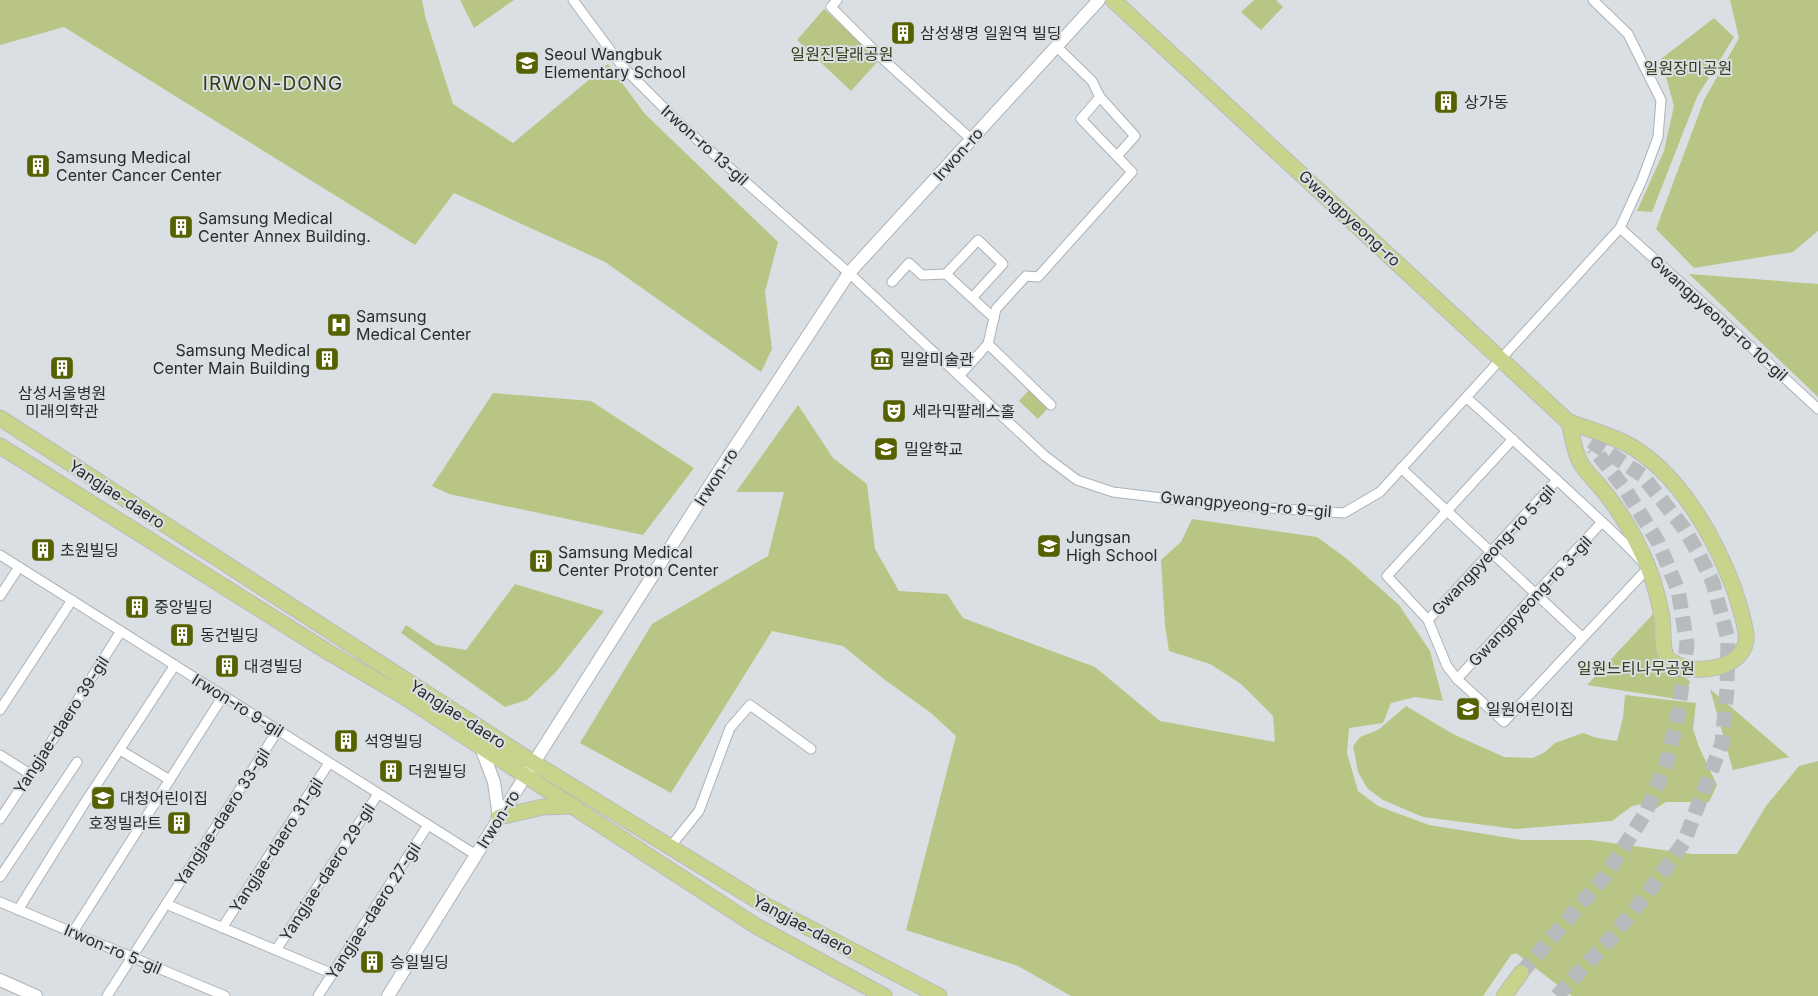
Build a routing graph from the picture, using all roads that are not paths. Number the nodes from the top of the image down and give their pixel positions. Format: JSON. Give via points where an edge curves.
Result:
{"nodes":[{"id":1,"x":837,"y":0,"type":"edge"},
{"id":2,"x":1099,"y":0,"type":"edge"},
{"id":3,"x":1113,"y":0,"type":"edge"},
{"id":4,"x":1593,"y":0,"type":"edge"},
{"id":5,"x":575,"y":1,"type":"edge"},
{"id":6,"x":1056,"y":46,"type":"junction"},
{"id":7,"x":1100,"y":97,"type":"junction"},
{"id":8,"x":971,"y":139,"type":"junction"},
{"id":9,"x":1116,"y":156,"type":"junction"},
{"id":10,"x":1620,"y":228,"type":"junction"},
{"id":11,"x":849,"y":273,"type":"junction"},
{"id":12,"x":946,"y":274,"type":"junction"},
{"id":13,"x":892,"y":282,"type":"dead end"},
{"id":14,"x":972,"y":298,"type":"junction"},
{"id":15,"x":994,"y":318,"type":"junction"},
{"id":16,"x":988,"y":344,"type":"junction"},
{"id":17,"x":1502,"y":359,"type":"junction"},
{"id":18,"x":959,"y":376,"type":"junction"},
{"id":19,"x":1467,"y":398,"type":"junction"},
{"id":20,"x":1051,"y":405,"type":"dead end"},
{"id":21,"x":1818,"y":408,"type":"edge"},
{"id":22,"x":0,"y":418,"type":"edge"},
{"id":23,"x":1569,"y":422,"type":"junction"},
{"id":24,"x":1586,"y":438,"type":"tunnel mouth"},
{"id":25,"x":1512,"y":439,"type":"junction"},
{"id":26,"x":0,"y":446,"type":"edge"},
{"id":27,"x":1401,"y":468,"type":"junction"},
{"id":28,"x":1557,"y":480,"type":"junction"},
{"id":29,"x":1446,"y":510,"type":"junction"},
{"id":30,"x":1602,"y":522,"type":"junction"},
{"id":31,"x":1491,"y":552,"type":"junction"},
{"id":32,"x":0,"y":555,"type":"edge"},
{"id":33,"x":19,"y":567,"type":"junction"},
{"id":34,"x":1535,"y":593,"type":"junction"},
{"id":35,"x":0,"y":596,"type":"edge"},
{"id":36,"x":72,"y":600,"type":"junction"},
{"id":37,"x":1428,"y":620,"type":"junction"},
{"id":38,"x":121,"y":631,"type":"junction"},
{"id":39,"x":1582,"y":637,"type":"junction"},
{"id":40,"x":175,"y":665,"type":"junction"},
{"id":41,"x":1457,"y":679,"type":"junction"},
{"id":42,"x":223,"y":696,"type":"junction"},
{"id":43,"x":0,"y":710,"type":"edge"},
{"id":44,"x":278,"y":730,"type":"junction"},
{"id":45,"x":480,"y":745,"type":"junction"},
{"id":46,"x":811,"y":749,"type":"dead end"},
{"id":47,"x":120,"y":750,"type":"junction"},
{"id":48,"x":0,"y":755,"type":"edge"},
{"id":49,"x":77,"y":762,"type":"dead end"},
{"id":50,"x":329,"y":763,"type":"junction"},
{"id":51,"x":530,"y":769,"type":"junction"},
{"id":52,"x":30,"y":774,"type":"junction"},
{"id":53,"x":170,"y":780,"type":"junction"},
{"id":54,"x":378,"y":794,"type":"junction"},
{"id":55,"x":574,"y":806,"type":"junction"},
{"id":56,"x":499,"y":817,"type":"junction"},
{"id":57,"x":0,"y":819,"type":"edge"},
{"id":58,"x":428,"y":825,"type":"junction"},
{"id":59,"x":670,"y":847,"type":"junction"},
{"id":60,"x":476,"y":855,"type":"junction"},
{"id":61,"x":0,"y":877,"type":"edge"},
{"id":62,"x":0,"y":902,"type":"edge"},
{"id":63,"x":166,"y":904,"type":"junction"},
{"id":64,"x":18,"y":910,"type":"junction"},
{"id":65,"x":222,"y":928,"type":"junction"},
{"id":66,"x":73,"y":932,"type":"junction"},
{"id":67,"x":276,"y":950,"type":"junction"},
{"id":68,"x":132,"y":956,"type":"junction"},
{"id":69,"x":1521,"y":973,"type":"tunnel mouth"},
{"id":70,"x":333,"y":974,"type":"junction"},
{"id":71,"x":0,"y":980,"type":"edge"},
{"id":72,"x":933,"y":993,"type":"edge"},
{"id":73,"x":391,"y":995,"type":"edge"},
{"id":74,"x":36,"y":996,"type":"edge"},
{"id":75,"x":107,"y":996,"type":"edge"},
{"id":76,"x":225,"y":996,"type":"edge"},
{"id":77,"x":318,"y":996,"type":"edge"},
{"id":78,"x":884,"y":996,"type":"edge"},
{"id":79,"x":948,"y":996,"type":"edge"},
{"id":80,"x":1504,"y":996,"type":"edge"}],
"edges":[{"from":1,"to":8,"type":"street","via":[[831,7]]},
{"from":2,"to":6,"type":"street","name":"Irwon-ro"},
{"from":3,"to":17,"type":"main road","name":"Gwangpyeong-ro"},
{"from":4,"to":10,"type":"street","via":[[1628,34],[1661,100],[1658,137]]},
{"from":5,"to":11,"type":"street","name":"Irwon-ro 13-gil","via":[[622,66],[682,126]]},
{"from":6,"to":7,"type":"street","via":[[1092,81]]},
{"from":6,"to":8,"type":"street","name":"Irwon-ro"},
{"from":7,"to":9,"type":"street","via":[[1135,136]]},
{"from":7,"to":9,"type":"street","via":[[1081,119]]},
{"from":8,"to":11,"type":"street","name":"Irwon-ro"},
{"from":9,"to":15,"type":"street","via":[[1132,172],[1038,277],[1026,276],[996,309]]},
{"from":10,"to":17,"type":"street"},
{"from":10,"to":21,"type":"street","name":"Gwangpyeong-ro 10-gil"},
{"from":11,"to":18,"type":"street","name":"Irwon-ro 13-gil"},
{"from":11,"to":51,"type":"street","name":"Irwon-ro"},
{"from":12,"to":13,"type":"street","via":[[922,275],[908,263]]},
{"from":12,"to":14,"type":"street"},
{"from":12,"to":14,"type":"street","via":[[978,240],[1002,264]]},
{"from":14,"to":15,"type":"street"},
{"from":15,"to":16,"type":"street"},
{"from":16,"to":18,"type":"street"},
{"from":16,"to":20,"type":"street"},
{"from":17,"to":19,"type":"street","name":"Gwangpyeong-ro 9-gil"},
{"from":17,"to":23,"type":"main road","name":"Gwangpyeong-ro"},
{"from":18,"to":27,"type":"street","name":"Gwangpyeong-ro 9-gil","via":[[1045,456],[1077,480],[1113,492],[1212,504],[1344,513],[1380,492]]},
{"from":19,"to":25,"type":"street"},
{"from":19,"to":27,"type":"street","name":"Gwangpyeong-ro 9-gil"},
{"from":22,"to":51,"type":"main road","name":"Yangjae-daero"},
{"from":23,"to":23,"type":"main road","via":[[1579,461],[1632,531],[1648,566],[1662,616],[1668,660],[1694,669],[1718,668],[1730,662],[1744,647],[1747,638],[1727,571],[1704,525],[1657,467],[1629,446]]},
{"from":23,"to":24,"type":"main road","name":"Gwangpyeong-ro"},
{"from":25,"to":28,"type":"street"},
{"from":25,"to":29,"type":"street"},
{"from":26,"to":45,"type":"main road","name":"Yangjae-daero"},
{"from":27,"to":29,"type":"street"},
{"from":28,"to":30,"type":"street"},
{"from":28,"to":31,"type":"street","name":"Gwangpyeong-ro 5-gil"},
{"from":29,"to":31,"type":"street"},
{"from":29,"to":37,"type":"street","via":[[1387,576]]},
{"from":30,"to":34,"type":"street","name":"Gwangpyeong-ro 3-gil"},
{"from":30,"to":39,"type":"street","via":[[1648,568]]},
{"from":31,"to":34,"type":"street"},
{"from":31,"to":37,"type":"street","name":"Gwangpyeong-ro 5-gil"},
{"from":32,"to":33,"type":"street","name":"Irwon-ro 9-gil"},
{"from":33,"to":35,"type":"street"},
{"from":33,"to":36,"type":"street","name":"Irwon-ro 9-gil"},
{"from":34,"to":39,"type":"street"},
{"from":34,"to":41,"type":"street","name":"Gwangpyeong-ro 3-gil"},
{"from":36,"to":38,"type":"street","name":"Irwon-ro 9-gil"},
{"from":36,"to":43,"type":"street"},
{"from":37,"to":41,"type":"street","via":[[1447,666]]},
{"from":38,"to":40,"type":"street","name":"Irwon-ro 9-gil"},
{"from":38,"to":52,"type":"street","name":"Yangjae-daero 39-gil"},
{"from":39,"to":41,"type":"street","via":[[1504,722]]},
{"from":40,"to":42,"type":"street","name":"Irwon-ro 9-gil"},
{"from":40,"to":47,"type":"street"},
{"from":42,"to":44,"type":"street","name":"Irwon-ro 9-gil"},
{"from":42,"to":53,"type":"street"},
{"from":44,"to":50,"type":"street","name":"Irwon-ro 9-gil"},
{"from":44,"to":63,"type":"street","name":"Yangjae-daero 33-gil"},
{"from":45,"to":51,"type":"main road","name":"Yangjae-daero"},
{"from":45,"to":56,"type":"street","via":[[494,782]]},
{"from":46,"to":59,"type":"street","via":[[750,705],[730,728],[700,811]]},
{"from":47,"to":53,"type":"street"},
{"from":47,"to":64,"type":"street"},
{"from":48,"to":52,"type":"street"},
{"from":49,"to":61,"type":"street"},
{"from":50,"to":54,"type":"street","name":"Irwon-ro 9-gil"},
{"from":50,"to":65,"type":"street","name":"Yangjae-daero 31-gil"},
{"from":51,"to":55,"type":"main road","name":"Yangjae-daero"},
{"from":51,"to":56,"type":"street","name":"Irwon-ro"},
{"from":51,"to":59,"type":"main road","name":"Yangjae-daero"},
{"from":52,"to":57,"type":"street","name":"Yangjae-daero 39-gil"},
{"from":53,"to":66,"type":"street"},
{"from":54,"to":58,"type":"street","name":"Irwon-ro 9-gil"},
{"from":54,"to":67,"type":"street","name":"Yangjae-daero 29-gil"},
{"from":55,"to":56,"type":"main road","via":[[543,807]]},
{"from":55,"to":78,"type":"main road","name":"Yangjae-daero","via":[[756,926]]},
{"from":56,"to":60,"type":"street","name":"Irwon-ro"},
{"from":58,"to":60,"type":"street","name":"Irwon-ro 9-gil"},
{"from":58,"to":70,"type":"street","name":"Yangjae-daero 27-gil"},
{"from":59,"to":72,"type":"main road","name":"Yangjae-daero","via":[[763,904]]},
{"from":60,"to":73,"type":"street","name":"Irwon-ro"},
{"from":62,"to":64,"type":"street","name":"Irwon-ro 5-gil"},
{"from":63,"to":65,"type":"street","name":"Yangjae-daero 33-gil"},
{"from":63,"to":68,"type":"street","name":"Yangjae-daero 33-gil"},
{"from":64,"to":66,"type":"street","name":"Irwon-ro 5-gil"},
{"from":65,"to":67,"type":"street","name":"Yangjae-daero 33-gil"},
{"from":66,"to":68,"type":"street","name":"Irwon-ro 5-gil"},
{"from":67,"to":70,"type":"street","name":"Yangjae-daero 33-gil"},
{"from":68,"to":75,"type":"street","name":"Yangjae-daero 33-gil"},
{"from":68,"to":76,"type":"street","name":"Irwon-ro 5-gil"},
{"from":69,"to":80,"type":"main road"},
{"from":70,"to":77,"type":"street","name":"Yangjae-daero 27-gil"},
{"from":71,"to":74,"type":"street"},
{"from":72,"to":79,"type":"main road","name":"Yangjae-daero"}]}
